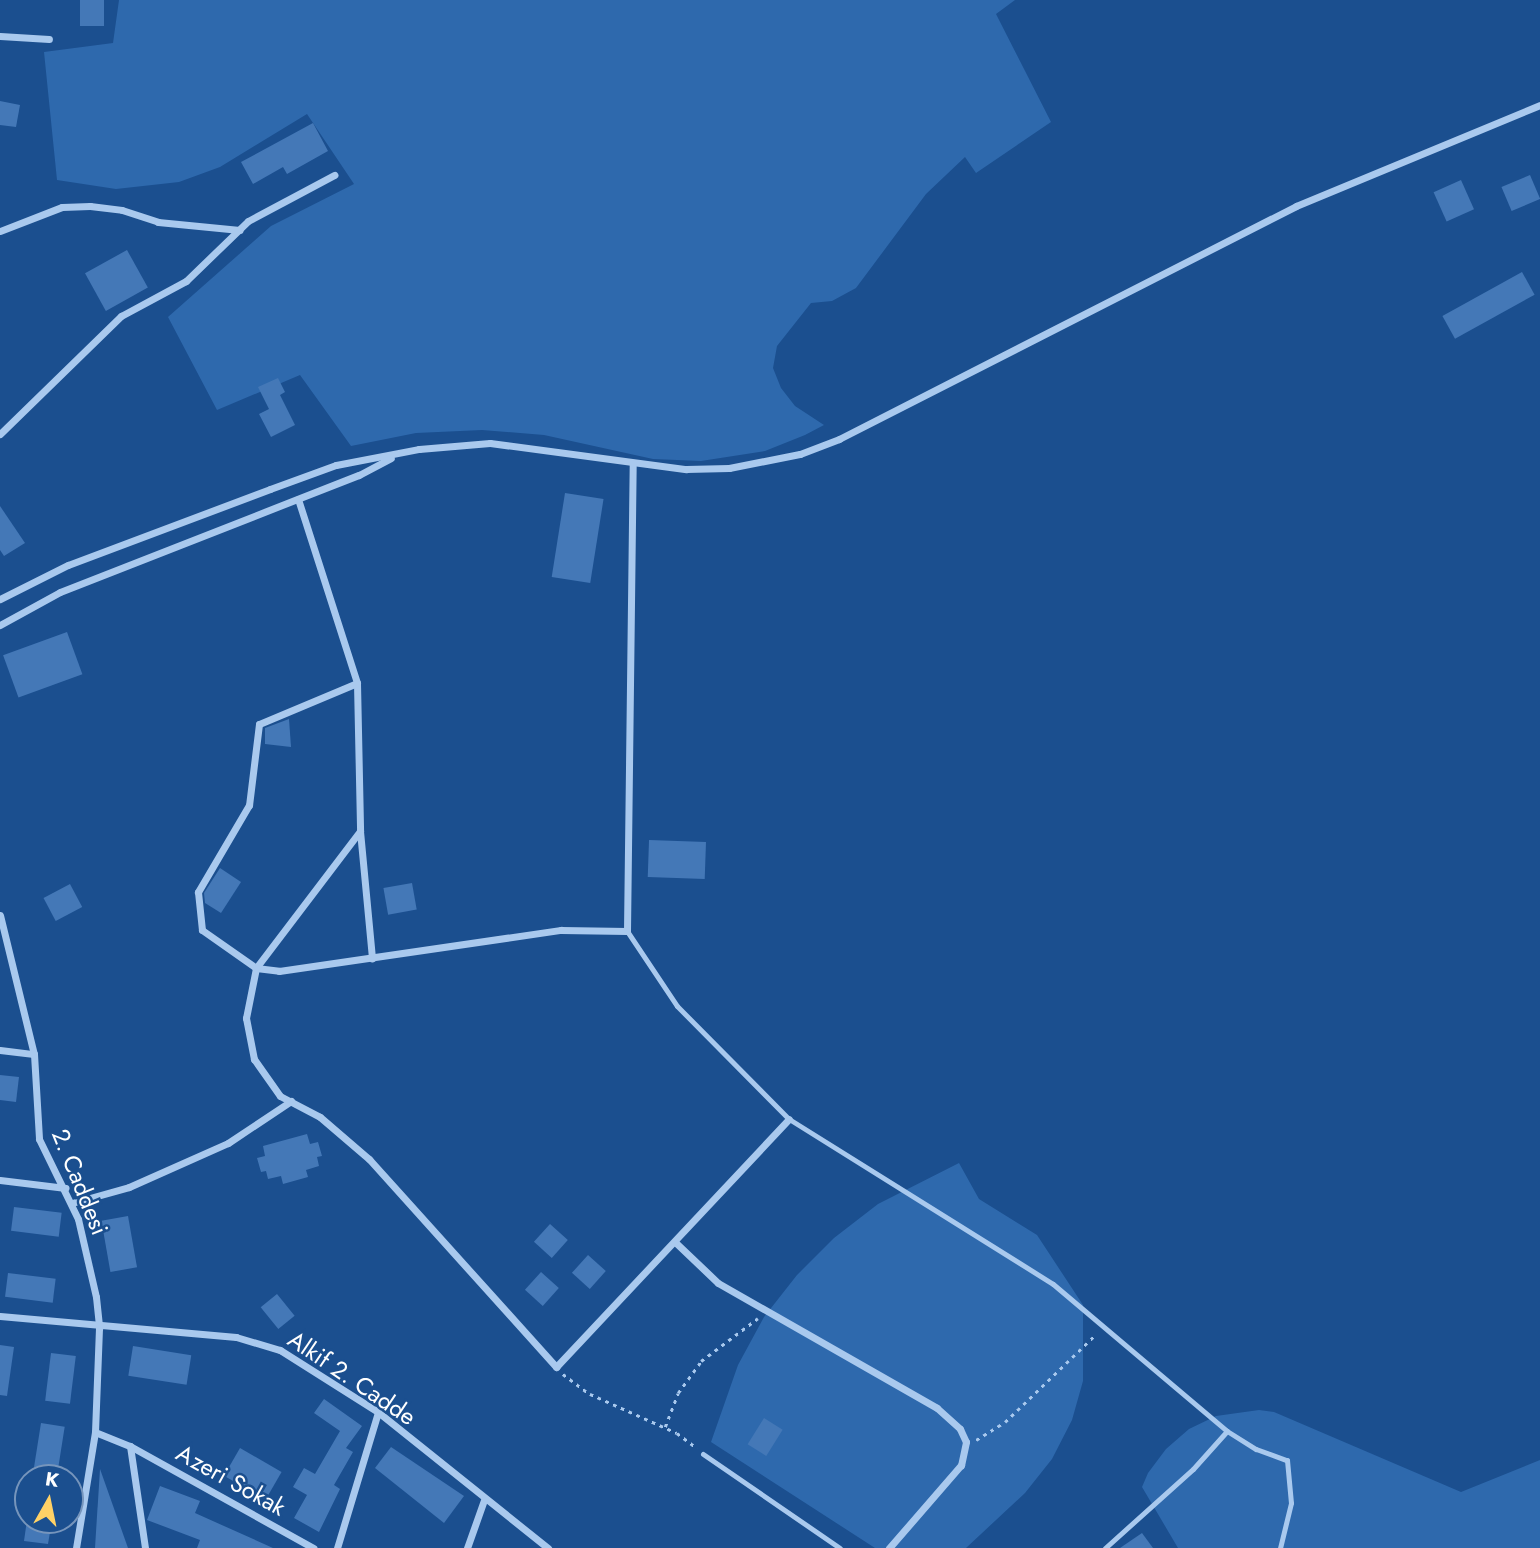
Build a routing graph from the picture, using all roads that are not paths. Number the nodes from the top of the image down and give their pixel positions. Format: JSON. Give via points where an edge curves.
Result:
{"nodes":[{"id":1,"x":0,"y":36,"type":"edge"},
{"id":2,"x":49,"y":39,"type":"dead end"},
{"id":3,"x":1540,"y":105,"type":"edge"},
{"id":4,"x":334,"y":174,"type":"dead end"},
{"id":5,"x":240,"y":230,"type":"junction"},
{"id":6,"x":0,"y":231,"type":"edge"},
{"id":7,"x":0,"y":434,"type":"edge"},
{"id":8,"x":398,"y":454,"type":"junction"},
{"id":9,"x":633,"y":463,"type":"junction"},
{"id":10,"x":298,"y":499,"type":"junction"},
{"id":11,"x":0,"y":599,"type":"edge"},
{"id":12,"x":0,"y":625,"type":"edge"},
{"id":13,"x":358,"y":683,"type":"junction"},
{"id":14,"x":360,"y":831,"type":"junction"},
{"id":15,"x":0,"y":917,"type":"edge"},
{"id":16,"x":627,"y":931,"type":"junction"},
{"id":17,"x":372,"y":958,"type":"junction"},
{"id":18,"x":256,"y":968,"type":"junction"},
{"id":19,"x":0,"y":1050,"type":"edge"},
{"id":20,"x":34,"y":1054,"type":"junction"},
{"id":21,"x":291,"y":1101,"type":"junction"},
{"id":22,"x":789,"y":1119,"type":"junction"},
{"id":23,"x":0,"y":1180,"type":"edge"},
{"id":24,"x":65,"y":1188,"type":"junction"},
{"id":25,"x":72,"y":1203,"type":"junction"},
{"id":26,"x":674,"y":1242,"type":"junction"},
{"id":27,"x":0,"y":1316,"type":"edge"},
{"id":28,"x":99,"y":1328,"type":"junction"},
{"id":29,"x":378,"y":1412,"type":"junction"},
{"id":30,"x":1227,"y":1431,"type":"junction"},
{"id":31,"x":95,"y":1432,"type":"junction"},
{"id":32,"x":130,"y":1446,"type":"junction"},
{"id":33,"x":703,"y":1454,"type":"road end"},
{"id":34,"x":484,"y":1500,"type":"junction"},
{"id":35,"x":76,"y":1548,"type":"edge"},
{"id":36,"x":145,"y":1548,"type":"edge"},
{"id":37,"x":313,"y":1548,"type":"edge"},
{"id":38,"x":337,"y":1548,"type":"edge"},
{"id":39,"x":467,"y":1548,"type":"edge"},
{"id":40,"x":548,"y":1548,"type":"edge"},
{"id":41,"x":840,"y":1548,"type":"edge"},
{"id":42,"x":889,"y":1548,"type":"edge"},
{"id":43,"x":1105,"y":1548,"type":"edge"},
{"id":44,"x":1280,"y":1548,"type":"edge"}],
"edges":[{"from":1,"to":2,"type":"street"},
{"from":3,"to":9,"type":"street","via":[[1296,206],[820,447],[729,468]]},
{"from":4,"to":5,"type":"street"},
{"from":5,"to":6,"type":"street","via":[[158,222],[122,210],[76,206]]},
{"from":5,"to":7,"type":"street","via":[[186,281],[111,325]]},
{"from":8,"to":9,"type":"street","via":[[443,445],[490,443]]},
{"from":8,"to":10,"type":"street"},
{"from":8,"to":11,"type":"street","via":[[336,466],[270,489],[45,575]]},
{"from":9,"to":16,"type":"street"},
{"from":10,"to":12,"type":"street","via":[[60,592]]},
{"from":10,"to":13,"type":"street"},
{"from":13,"to":14,"type":"street"},
{"from":13,"to":18,"type":"street","via":[[259,724],[249,805],[198,892],[202,930]]},
{"from":14,"to":17,"type":"street"},
{"from":14,"to":18,"type":"street"},
{"from":15,"to":20,"type":"street","name":"2. Caddesi"},
{"from":16,"to":17,"type":"street","via":[[561,930]]},
{"from":16,"to":22,"type":"lane","via":[[691,1022]]},
{"from":17,"to":18,"type":"street","via":[[288,971]]},
{"from":18,"to":21,"type":"street","via":[[246,1005],[249,1044],[265,1079]]},
{"from":19,"to":20,"type":"street"},
{"from":20,"to":24,"type":"street","name":"2. Caddesi","via":[[39,1139]]},
{"from":21,"to":25,"type":"street","via":[[228,1143],[129,1187]]},
{"from":21,"to":26,"type":"street","via":[[338,1130],[369,1159],[556,1367]]},
{"from":22,"to":26,"type":"street"},
{"from":22,"to":30,"type":"lane","via":[[1053,1284]]},
{"from":23,"to":24,"type":"street"},
{"from":24,"to":25,"type":"street","name":"2. Caddesi"},
{"from":25,"to":28,"type":"street","name":"2. Caddesi","via":[[91,1265]]},
{"from":26,"to":42,"type":"street","via":[[705,1274],[956,1423],[966,1442],[961,1465]]},
{"from":27,"to":28,"type":"street","name":"Alkif 2. Cadde"},
{"from":28,"to":29,"type":"street","name":"Alkif 2. Cadde","via":[[236,1337],[268,1345],[292,1355]]},
{"from":28,"to":31,"type":"street","name":"2. Caddesi"},
{"from":29,"to":34,"type":"street","name":"Alkif 2. Cadde"},
{"from":29,"to":38,"type":"street"},
{"from":30,"to":43,"type":"lane","via":[[1193,1469]]},
{"from":30,"to":44,"type":"lane","via":[[1256,1450],[1287,1460],[1291,1503]]},
{"from":31,"to":32,"type":"street","name":"Azeri Sokak"},
{"from":31,"to":35,"type":"street","name":"2. Caddesi"},
{"from":32,"to":36,"type":"street"},
{"from":32,"to":37,"type":"street","name":"Azeri Sokak"},
{"from":33,"to":41,"type":"lane"},
{"from":34,"to":39,"type":"street"},
{"from":34,"to":40,"type":"street","name":"Alkif 2. Cadde"}]}
